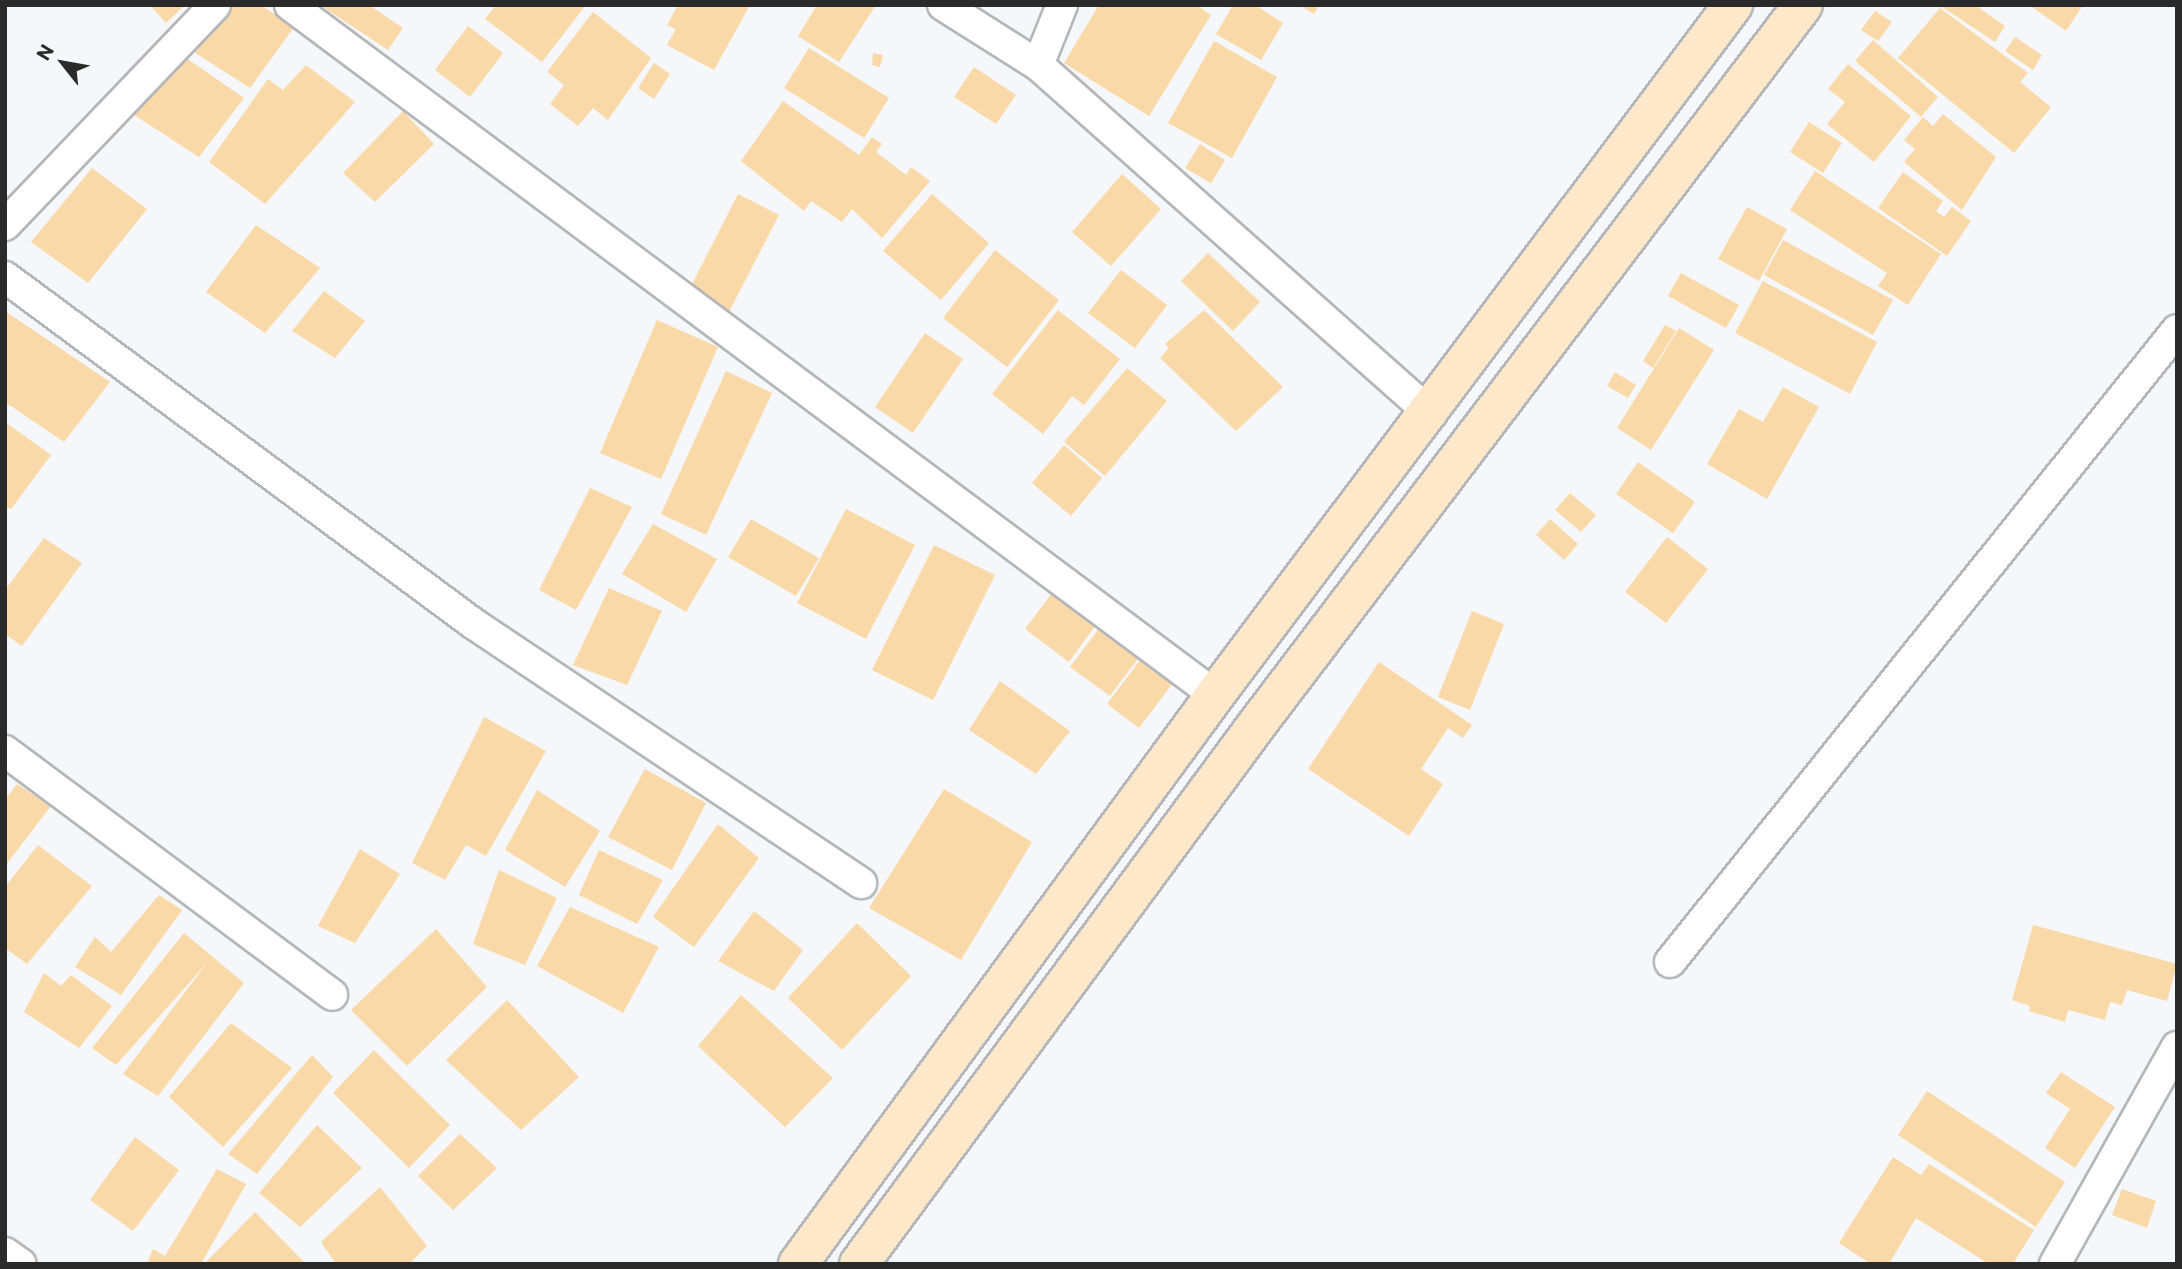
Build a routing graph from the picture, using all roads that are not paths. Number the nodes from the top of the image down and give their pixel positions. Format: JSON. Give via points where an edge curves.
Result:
{"nodes":[{"id":1,"x":215,"y":5,"type":"edge"},
{"id":2,"x":290,"y":5,"type":"edge"},
{"id":3,"x":943,"y":5,"type":"edge"},
{"id":4,"x":1062,"y":5,"type":"edge"},
{"id":5,"x":1733,"y":5,"type":"edge"},
{"id":6,"x":1803,"y":5,"type":"edge"},
{"id":7,"x":1038,"y":65,"type":"junction"},
{"id":8,"x":5,"y":225,"type":"edge"},
{"id":9,"x":5,"y":277,"type":"edge"},
{"id":10,"x":2177,"y":330,"type":"edge"},
{"id":11,"x":1431,"y":414,"type":"junction"},
{"id":12,"x":1214,"y":695,"type":"junction"},
{"id":13,"x":5,"y":751,"type":"edge"},
{"id":14,"x":861,"y":883,"type":"dead end"},
{"id":15,"x":1671,"y":962,"type":"dead end"},
{"id":16,"x":332,"y":995,"type":"dead end"},
{"id":17,"x":2177,"y":1047,"type":"edge"},
{"id":18,"x":2177,"y":1086,"type":"edge"},
{"id":19,"x":2131,"y":1124,"type":"junction"},
{"id":20,"x":5,"y":1253,"type":"edge"},
{"id":21,"x":21,"y":1264,"type":"edge"},
{"id":22,"x":798,"y":1264,"type":"edge"},
{"id":23,"x":859,"y":1264,"type":"edge"},
{"id":24,"x":2055,"y":1264,"type":"edge"}],
"edges":[{"from":1,"to":8,"type":"street"},
{"from":2,"to":12,"type":"street"},
{"from":3,"to":7,"type":"street"},
{"from":4,"to":7,"type":"street"},
{"from":5,"to":11,"type":"main road"},
{"from":6,"to":23,"type":"main road","via":[[1255,727]]},
{"from":7,"to":11,"type":"street"},
{"from":9,"to":14,"type":"street","via":[[474,624]]},
{"from":10,"to":15,"type":"street"},
{"from":11,"to":12,"type":"main road"},
{"from":12,"to":22,"type":"main road"},
{"from":13,"to":16,"type":"street"},
{"from":17,"to":19,"type":"street"},
{"from":18,"to":19,"type":"street"},
{"from":19,"to":24,"type":"street"},
{"from":20,"to":21,"type":"street"}]}
